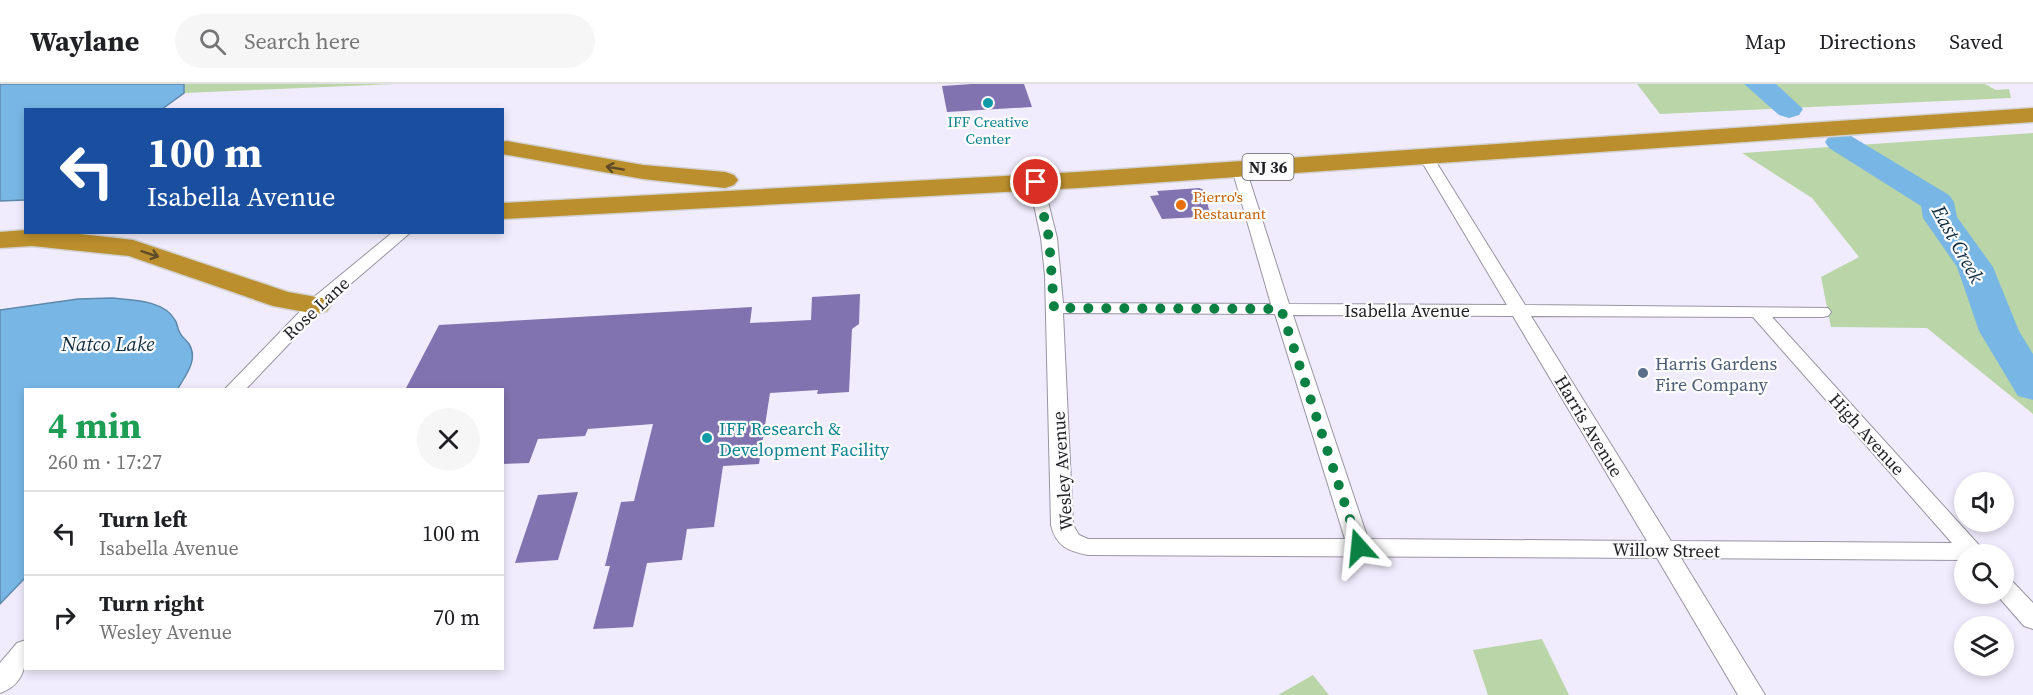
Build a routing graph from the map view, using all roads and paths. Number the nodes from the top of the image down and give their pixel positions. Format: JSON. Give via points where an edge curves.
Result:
{"nodes":[{"id":1,"x":2033,"y":103,"type":"edge"},
{"id":2,"x":2033,"y":115,"type":"edge"},
{"id":3,"x":1947,"y":121,"type":"junction"},
{"id":4,"x":2033,"y":130,"type":"edge"},
{"id":5,"x":505,"y":150,"type":"edge"},
{"id":6,"x":1425,"y":157,"type":"junction"},
{"id":7,"x":1239,"y":169,"type":"junction"},
{"id":8,"x":757,"y":182,"type":"junction"},
{"id":9,"x":1036,"y":182,"type":"junction"},
{"id":10,"x":504,"y":197,"type":"edge"},
{"id":11,"x":504,"y":211,"type":"edge"},
{"id":12,"x":0,"y":225,"type":"edge"},
{"id":13,"x":24,"y":230,"type":"edge"},
{"id":14,"x":24,"y":232,"type":"edge"},
{"id":15,"x":46,"y":234,"type":"edge"},
{"id":16,"x":401,"y":234,"type":"edge"},
{"id":17,"x":0,"y":240,"type":"edge"},
{"id":18,"x":316,"y":305,"type":"junction"},
{"id":19,"x":1054,"y":308,"type":"junction"},
{"id":20,"x":1281,"y":309,"type":"junction"},
{"id":21,"x":1519,"y":310,"type":"junction"},
{"id":22,"x":1822,"y":312,"type":"dead end"},
{"id":23,"x":1759,"y":313,"type":"junction"},
{"id":24,"x":236,"y":388,"type":"edge"},
{"id":25,"x":1966,"y":544,"type":"edge"},
{"id":26,"x":1359,"y":547,"type":"junction"},
{"id":27,"x":1664,"y":550,"type":"junction"},
{"id":28,"x":1954,"y":554,"type":"edge"},
{"id":29,"x":2014,"y":598,"type":"edge"},
{"id":30,"x":2033,"y":619,"type":"edge"},
{"id":31,"x":24,"y":652,"type":"edge"},
{"id":32,"x":0,"y":682,"type":"edge"},
{"id":33,"x":1752,"y":695,"type":"edge"}],
"edges":[{"from":1,"to":8,"type":"highway","number":"NJ 36","via":[[1189,160]]},
{"from":2,"to":3,"type":"highway","number":"NJ 36"},
{"from":3,"to":4,"type":"highway"},
{"from":3,"to":6,"type":"highway","number":"NJ 36"},
{"from":8,"to":5,"type":"highway","one_way":true,"via":[[684,178]]},
{"from":6,"to":7,"type":"highway","number":"NJ 36"},
{"from":6,"to":21,"type":"street","name":"Harris Avenue"},
{"from":7,"to":9,"type":"highway","number":"NJ 36"},
{"from":7,"to":20,"type":"street"},
{"from":8,"to":10,"type":"highway","number":"NJ 36"},
{"from":9,"to":11,"type":"highway","number":"NJ 36"},
{"from":9,"to":19,"type":"street","name":"Wesley Avenue","via":[[1049,238]]},
{"from":12,"to":13,"type":"highway"},
{"from":14,"to":17,"type":"highway"},
{"from":15,"to":18,"type":"highway","one_way":true,"via":[[133,249],[283,300]]},
{"from":16,"to":18,"type":"street","name":"Rose Lane"},
{"from":18,"to":24,"type":"street","name":"Rose Lane"},
{"from":19,"to":20,"type":"street","name":"Isabella Avenue"},
{"from":19,"to":26,"type":"street","name":"Wesley Avenue","via":[[1062,525],[1067,540],[1088,548]]},
{"from":20,"to":21,"type":"street","name":"Isabella Avenue"},
{"from":20,"to":26,"type":"street"},
{"from":21,"to":23,"type":"street","name":"Isabella Avenue"},
{"from":21,"to":27,"type":"street","name":"Harris Avenue"},
{"from":22,"to":23,"type":"street","name":"Isabella Avenue"},
{"from":23,"to":25,"type":"street","name":"High Avenue"},
{"from":26,"to":27,"type":"street","name":"Willow Street"},
{"from":27,"to":28,"type":"street","name":"Willow Street"},
{"from":27,"to":33,"type":"street","name":"Harris Avenue"},
{"from":29,"to":30,"type":"street"},
{"from":31,"to":32,"type":"street"}]}
